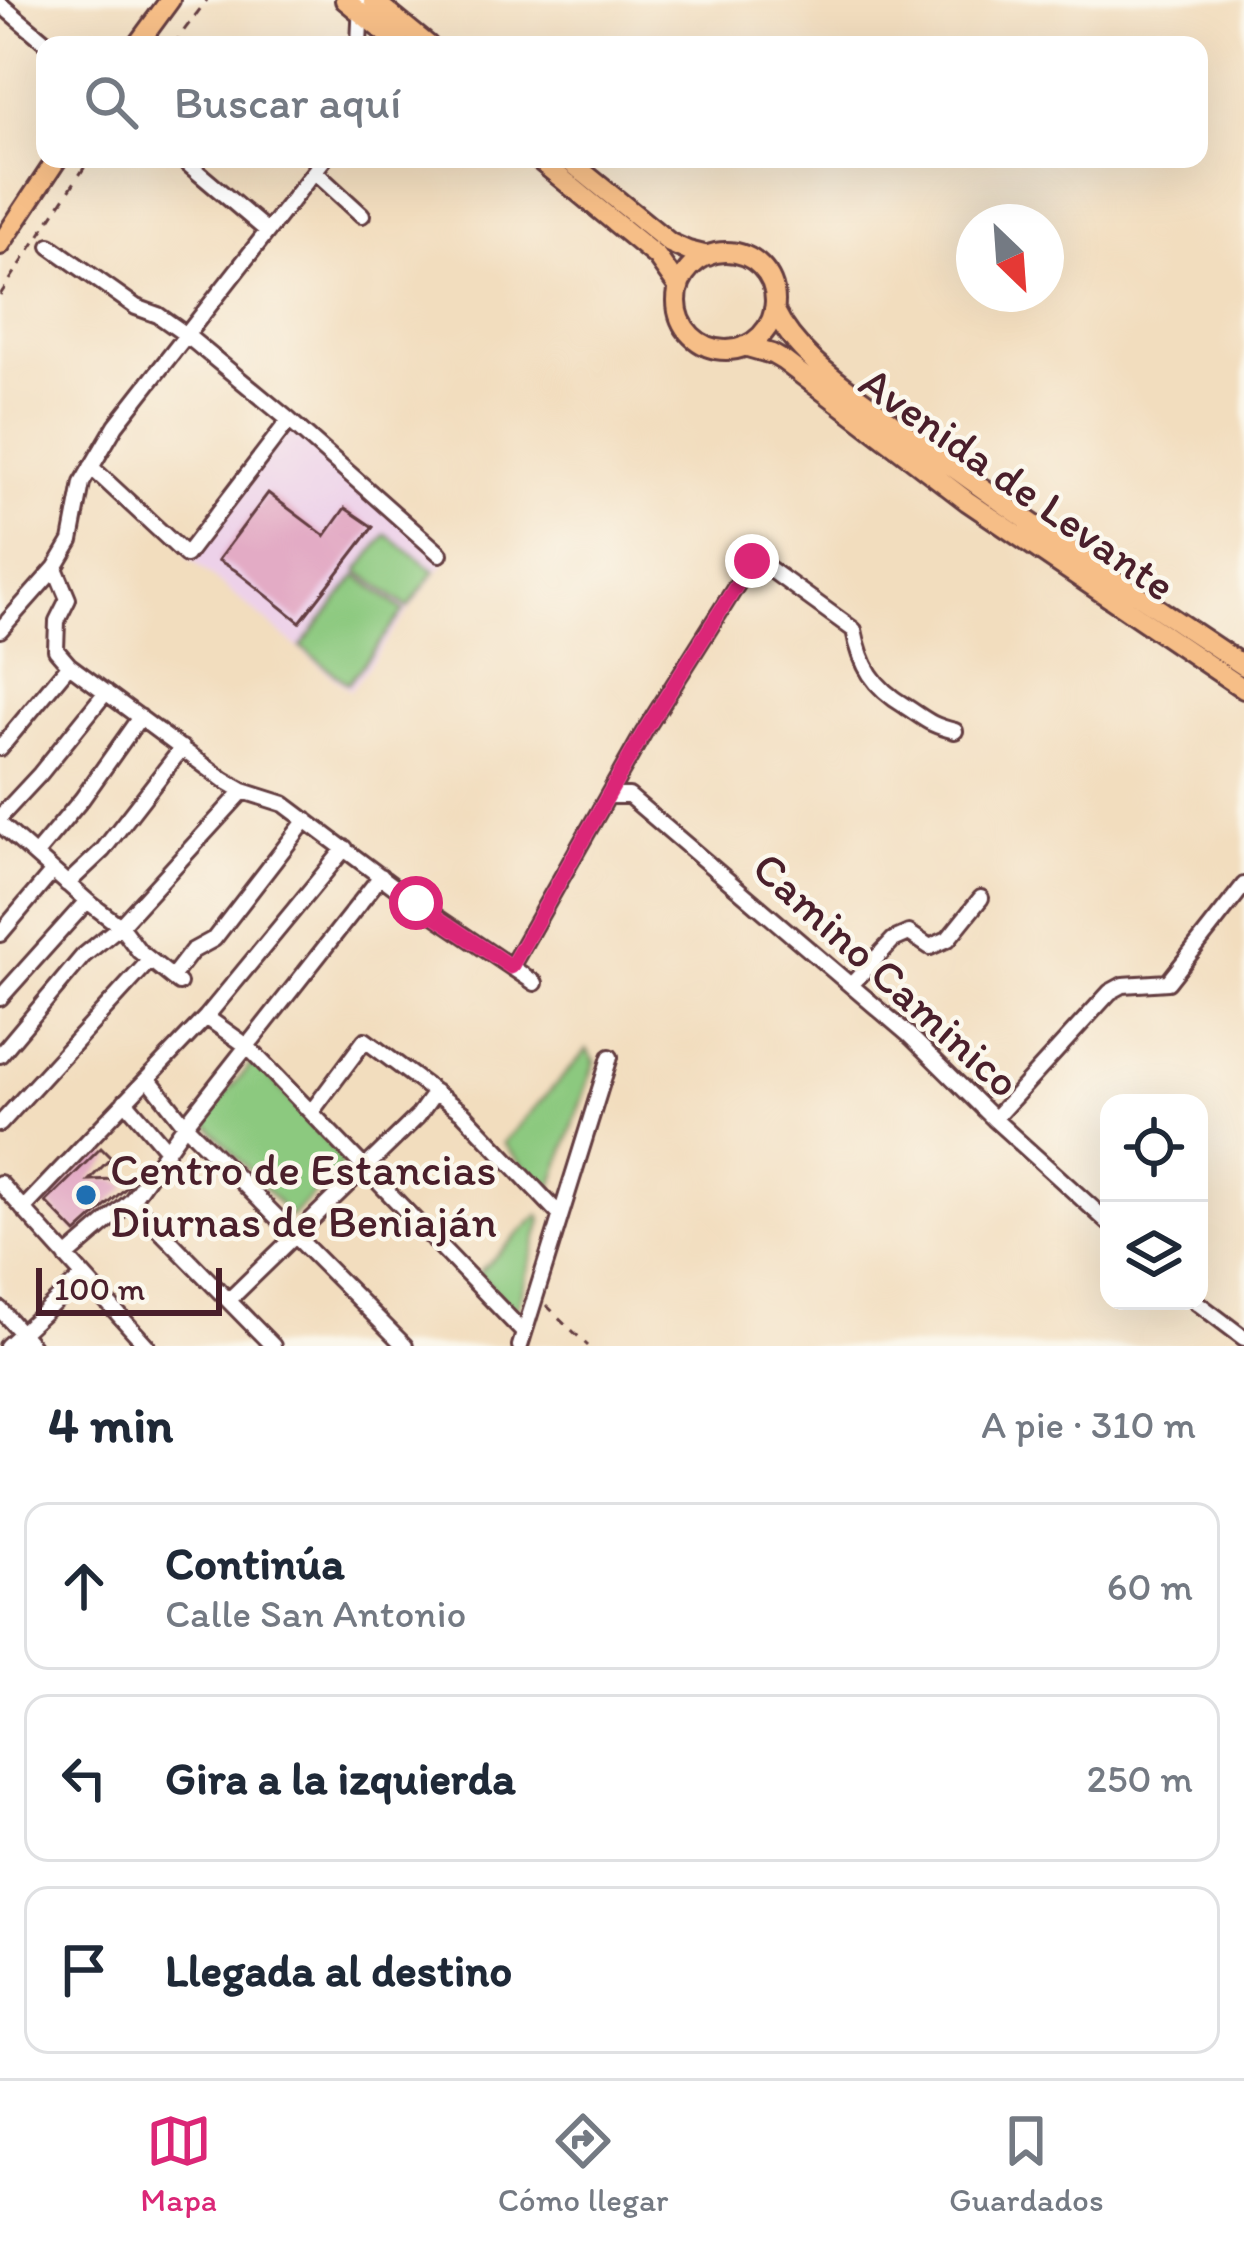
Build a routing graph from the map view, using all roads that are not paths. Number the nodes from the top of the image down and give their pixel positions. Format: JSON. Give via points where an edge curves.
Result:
{"nodes":[{"id":1,"x":170,"y":0,"type":"edge"},
{"id":2,"x":198,"y":1,"type":"edge"},
{"id":3,"x":359,"y":3,"type":"edge"},
{"id":4,"x":0,"y":4,"type":"edge"},
{"id":5,"x":155,"y":21,"type":"junction"},
{"id":6,"x":38,"y":36,"type":"edge"},
{"id":7,"x":143,"y":36,"type":"edge"},
{"id":8,"x":359,"y":36,"type":"edge"},
{"id":9,"x":391,"y":36,"type":"edge"},
{"id":10,"x":413,"y":36,"type":"edge"},
{"id":11,"x":51,"y":168,"type":"edge"},
{"id":12,"x":193,"y":168,"type":"edge"},
{"id":13,"x":318,"y":168,"type":"edge"},
{"id":14,"x":322,"y":168,"type":"edge"},
{"id":15,"x":549,"y":168,"type":"edge"},
{"id":16,"x":578,"y":168,"type":"edge"},
{"id":17,"x":362,"y":215,"type":"dead end"},
{"id":18,"x":266,"y":230,"type":"junction"},
{"id":19,"x":43,"y":242,"type":"road end"},
{"id":20,"x":0,"y":245,"type":"edge"},
{"id":21,"x":708,"y":256,"type":"junction"},
{"id":22,"x":679,"y":287,"type":"junction"},
{"id":23,"x":774,"y":309,"type":"junction"},
{"id":24,"x":185,"y":334,"type":"junction"},
{"id":25,"x":745,"y":346,"type":"junction"},
{"id":26,"x":289,"y":420,"type":"junction"},
{"id":27,"x":92,"y":467,"type":"junction"},
{"id":28,"x":440,"y":554,"type":"dead end"},
{"id":29,"x":55,"y":568,"type":"junction"},
{"id":30,"x":0,"y":630,"type":"edge"},
{"id":31,"x":69,"y":665,"type":"junction"},
{"id":32,"x":1244,"y":666,"type":"edge"},
{"id":33,"x":1244,"y":688,"type":"edge"},
{"id":34,"x":106,"y":692,"type":"junction"},
{"id":35,"x":140,"y":717,"type":"junction"},
{"id":36,"x":955,"y":731,"type":"dead end"},
{"id":37,"x":0,"y":748,"type":"edge"},
{"id":38,"x":182,"y":748,"type":"junction"},
{"id":39,"x":244,"y":791,"type":"junction"},
{"id":40,"x":608,"y":796,"type":"junction"},
{"id":41,"x":306,"y":820,"type":"junction"},
{"id":42,"x":2,"y":829,"type":"edge"},
{"id":43,"x":345,"y":848,"type":"junction"},
{"id":44,"x":35,"y":855,"type":"junction"},
{"id":45,"x":53,"y":871,"type":"junction"},
{"id":46,"x":381,"y":876,"type":"junction"},
{"id":47,"x":67,"y":884,"type":"junction"},
{"id":48,"x":1244,"y":885,"type":"edge"},
{"id":49,"x":980,"y":898,"type":"dead end"},
{"id":50,"x":87,"y":901,"type":"junction"},
{"id":51,"x":120,"y":926,"type":"junction"},
{"id":52,"x":0,"y":934,"type":"edge"},
{"id":53,"x":150,"y":960,"type":"junction"},
{"id":54,"x":511,"y":967,"type":"junction"},
{"id":55,"x":535,"y":983,"type":"dead end"},
{"id":56,"x":851,"y":985,"type":"junction"},
{"id":57,"x":0,"y":998,"type":"edge"},
{"id":58,"x":206,"y":1017,"type":"junction"},
{"id":59,"x":247,"y":1046,"type":"junction"},
{"id":60,"x":0,"y":1055,"type":"edge"},
{"id":61,"x":610,"y":1057,"type":"dead end"},
{"id":62,"x":148,"y":1078,"type":"junction"},
{"id":63,"x":436,"y":1092,"type":"junction"},
{"id":64,"x":125,"y":1101,"type":"junction"},
{"id":65,"x":312,"y":1111,"type":"junction"},
{"id":66,"x":994,"y":1119,"type":"junction"},
{"id":67,"x":0,"y":1124,"type":"edge"},
{"id":68,"x":185,"y":1125,"type":"junction"},
{"id":69,"x":167,"y":1150,"type":"junction"},
{"id":70,"x":366,"y":1166,"type":"junction"},
{"id":71,"x":0,"y":1184,"type":"edge"},
{"id":72,"x":131,"y":1201,"type":"junction"},
{"id":73,"x":23,"y":1209,"type":"junction"},
{"id":74,"x":560,"y":1215,"type":"junction"},
{"id":75,"x":1100,"y":1215,"type":"edge"},
{"id":76,"x":295,"y":1234,"type":"junction"},
{"id":77,"x":66,"y":1257,"type":"junction"},
{"id":78,"x":83,"y":1276,"type":"junction"},
{"id":79,"x":229,"y":1300,"type":"junction"},
{"id":80,"x":0,"y":1309,"type":"edge"},
{"id":81,"x":1207,"y":1310,"type":"edge"},
{"id":82,"x":1244,"y":1338,"type":"edge"},
{"id":83,"x":522,"y":1339,"type":"edge"},
{"id":84,"x":27,"y":1340,"type":"edge"},
{"id":85,"x":7,"y":1346,"type":"edge"},
{"id":86,"x":147,"y":1346,"type":"edge"},
{"id":87,"x":273,"y":1346,"type":"edge"},
{"id":88,"x":405,"y":1346,"type":"edge"}],
"edges":[{"from":1,"to":5,"type":"main road"},
{"from":2,"to":5,"type":"main road"},
{"from":3,"to":8,"type":"street"},
{"from":3,"to":9,"type":"main road"},
{"from":3,"to":10,"type":"main road"},
{"from":4,"to":6,"type":"street"},
{"from":5,"to":7,"type":"main road"},
{"from":11,"to":20,"type":"main road"},
{"from":12,"to":18,"type":"street"},
{"from":13,"to":18,"type":"street"},
{"from":14,"to":17,"type":"street"},
{"from":15,"to":22,"type":"main road","via":[[657,257]]},
{"from":16,"to":21,"type":"main road","via":[[670,242]]},
{"from":18,"to":24,"type":"street"},
{"from":19,"to":24,"type":"street"},
{"from":21,"to":22,"type":"main road"},
{"from":21,"to":23,"type":"main road","via":[[733,253],[757,263]]},
{"from":22,"to":25,"type":"main road","via":[[679,315],[693,338],[718,349]]},
{"from":23,"to":25,"type":"main road"},
{"from":23,"to":32,"type":"main road","name":"Avenida de Levante","via":[[807,355],[923,446]]},
{"from":24,"to":26,"type":"street"},
{"from":24,"to":27,"type":"street"},
{"from":25,"to":33,"type":"main road","name":"Avenida de Levante","via":[[784,361],[967,501]]},
{"from":26,"to":27,"type":"street","via":[[186,554]]},
{"from":26,"to":28,"type":"street"},
{"from":27,"to":29,"type":"street"},
{"from":29,"to":30,"type":"street"},
{"from":29,"to":31,"type":"street","via":[[68,599],[56,650]]},
{"from":31,"to":34,"type":"street"},
{"from":31,"to":37,"type":"street"},
{"from":34,"to":35,"type":"street"},
{"from":34,"to":42,"type":"street"},
{"from":35,"to":38,"type":"street"},
{"from":35,"to":44,"type":"street"},
{"from":36,"to":40,"type":"street","via":[[929,725],[887,697],[859,656],[854,630],[752,561]]},
{"from":38,"to":39,"type":"street"},
{"from":38,"to":47,"type":"street"},
{"from":39,"to":41,"type":"street"},
{"from":39,"to":51,"type":"street"},
{"from":40,"to":54,"type":"street"},
{"from":40,"to":56,"type":"street","name":"Camino Caminico","via":[[629,796]]},
{"from":41,"to":43,"type":"street"},
{"from":41,"to":53,"type":"street","via":[[176,980]]},
{"from":42,"to":44,"type":"street"},
{"from":43,"to":46,"type":"street"},
{"from":43,"to":58,"type":"street"},
{"from":44,"to":45,"type":"street"},
{"from":45,"to":47,"type":"street"},
{"from":45,"to":52,"type":"street"},
{"from":46,"to":54,"type":"street"},
{"from":46,"to":59,"type":"street"},
{"from":47,"to":50,"type":"street"},
{"from":48,"to":66,"type":"street","via":[[1168,982],[1109,992]]},
{"from":49,"to":56,"type":"street","via":[[948,939],[930,947],[909,934],[893,940]]},
{"from":50,"to":51,"type":"street"},
{"from":50,"to":57,"type":"street"},
{"from":51,"to":53,"type":"street"},
{"from":51,"to":60,"type":"street","via":[[83,956]]},
{"from":53,"to":67,"type":"street"},
{"from":54,"to":55,"type":"street"},
{"from":56,"to":66,"type":"street","name":"Camino Caminico"},
{"from":58,"to":59,"type":"street"},
{"from":58,"to":62,"type":"street"},
{"from":59,"to":65,"type":"street"},
{"from":59,"to":68,"type":"street"},
{"from":61,"to":74,"type":"street"},
{"from":62,"to":64,"type":"street"},
{"from":62,"to":68,"type":"street"},
{"from":63,"to":65,"type":"street","via":[[365,1040]]},
{"from":63,"to":70,"type":"street"},
{"from":63,"to":74,"type":"street"},
{"from":64,"to":69,"type":"street"},
{"from":64,"to":73,"type":"street"},
{"from":65,"to":70,"type":"street"},
{"from":66,"to":75,"type":"street","name":"Camino Caminico"},
{"from":68,"to":69,"type":"street"},
{"from":68,"to":76,"type":"street"},
{"from":69,"to":72,"type":"street"},
{"from":70,"to":76,"type":"street"},
{"from":70,"to":83,"type":"street"},
{"from":71,"to":73,"type":"street"},
{"from":72,"to":77,"type":"street"},
{"from":72,"to":79,"type":"street"},
{"from":73,"to":77,"type":"street"},
{"from":74,"to":83,"type":"street"},
{"from":76,"to":79,"type":"street"},
{"from":76,"to":88,"type":"street"},
{"from":77,"to":78,"type":"street"},
{"from":78,"to":84,"type":"street"},
{"from":78,"to":86,"type":"street"},
{"from":79,"to":87,"type":"street"},
{"from":80,"to":84,"type":"street"},
{"from":81,"to":82,"type":"street"},
{"from":84,"to":85,"type":"street"}]}
